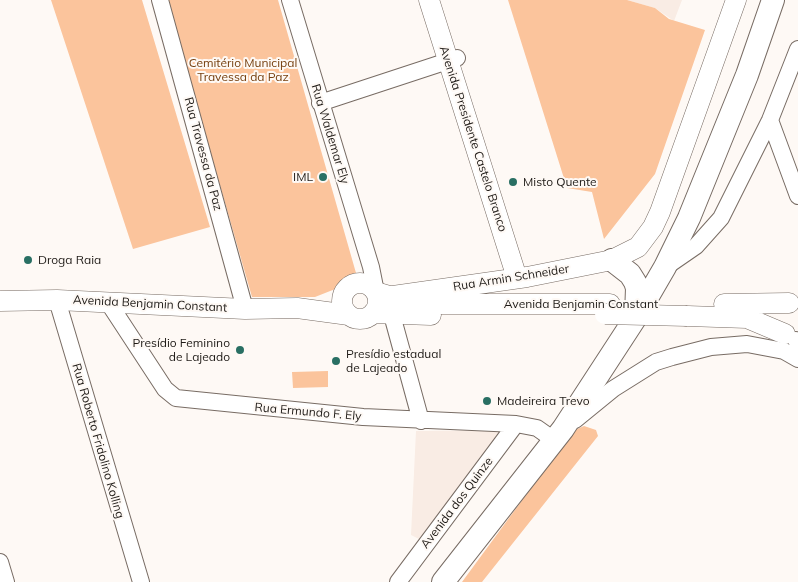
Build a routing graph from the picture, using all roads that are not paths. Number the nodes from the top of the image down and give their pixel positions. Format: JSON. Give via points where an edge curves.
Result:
{"nodes":[{"id":1,"x":160,"y":0,"type":"edge"},
{"id":2,"x":290,"y":0,"type":"edge"},
{"id":3,"x":429,"y":0,"type":"edge"},
{"id":4,"x":440,"y":0,"type":"edge"},
{"id":5,"x":736,"y":0,"type":"edge"},
{"id":6,"x":773,"y":0,"type":"edge"},
{"id":7,"x":798,"y":49,"type":"edge"},
{"id":8,"x":453,"y":60,"type":"junction"},
{"id":9,"x":320,"y":103,"type":"junction"},
{"id":10,"x":770,"y":120,"type":"junction"},
{"id":11,"x":798,"y":196,"type":"edge"},
{"id":12,"x":612,"y":260,"type":"junction"},
{"id":13,"x":665,"y":267,"type":"junction"},
{"id":14,"x":522,"y":277,"type":"junction"},
{"id":15,"x":344,"y":293,"type":"junction"},
{"id":16,"x":57,"y":300,"type":"junction"},
{"id":17,"x":0,"y":301,"type":"edge"},
{"id":18,"x":108,"y":302,"type":"junction"},
{"id":19,"x":389,"y":302,"type":"junction"},
{"id":20,"x":794,"y":302,"type":"edge"},
{"id":21,"x":245,"y":308,"type":"junction"},
{"id":22,"x":300,"y":308,"type":"junction"},
{"id":23,"x":689,"y":310,"type":"junction"},
{"id":24,"x":349,"y":315,"type":"junction"},
{"id":25,"x":636,"y":317,"type":"junction"},
{"id":26,"x":794,"y":342,"type":"edge"},
{"id":27,"x":762,"y":346,"type":"junction"},
{"id":28,"x":421,"y":421,"type":"junction"},
{"id":29,"x":516,"y":424,"type":"junction"},
{"id":30,"x":559,"y":434,"type":"junction"},
{"id":31,"x":0,"y":562,"type":"edge"},
{"id":32,"x":6,"y":582,"type":"edge"},
{"id":33,"x":141,"y":582,"type":"edge"},
{"id":34,"x":398,"y":582,"type":"edge"},
{"id":35,"x":443,"y":582,"type":"edge"}],
"edges":[{"from":1,"to":21,"type":"street","name":"Rua Travessa da Paz"},
{"from":2,"to":9,"type":"street","name":"Rua Waldemar Ely"},
{"from":3,"to":8,"type":"main road","name":"Avenida Presidente Castelo Branco"},
{"from":4,"to":8,"type":"main road","name":"Avenida Presidente Castelo Branco"},
{"from":5,"to":12,"type":"main road","name":"Rua Armin Schneider","via":[[653,227],[638,247]]},
{"from":6,"to":13,"type":"highway","via":[[690,218]]},
{"from":7,"to":10,"type":"street"},
{"from":8,"to":9,"type":"street"},
{"from":8,"to":14,"type":"main road","name":"Avenida Presidente Castelo Branco"},
{"from":9,"to":19,"type":"street","name":"Rua Waldemar Ely","via":[[371,267]]},
{"from":10,"to":11,"type":"street"},
{"from":10,"to":13,"type":"street","via":[[721,218],[696,246]]},
{"from":12,"to":14,"type":"main road","name":"Rua Armin Schneider"},
{"from":12,"to":25,"type":"highway","via":[[635,282]]},
{"from":13,"to":25,"type":"highway"},
{"from":14,"to":19,"type":"main road","name":"Rua Armin Schneider"},
{"from":15,"to":19,"type":"main road","name":"Avenida Benjamin Constant","via":[[349,287],[363,283]]},
{"from":15,"to":22,"type":"main road","name":"Avenida Benjamin Constant"},
{"from":15,"to":24,"type":"main road","via":[[343,307]]},
{"from":16,"to":17,"type":"main road","name":"Avenida Benjamin Constant"},
{"from":16,"to":18,"type":"main road","name":"Avenida Benjamin Constant"},
{"from":16,"to":33,"type":"street","name":"Rua Roberto Fridolino Kolling"},
{"from":18,"to":21,"type":"main road","name":"Avenida Benjamin Constant"},
{"from":18,"to":28,"type":"street","name":"Rua Ermundo F. Ely","via":[[165,389],[176,398]]},
{"from":19,"to":23,"type":"main road","name":"Avenida Benjamin Constant","bridge":true},
{"from":19,"to":24,"type":"main road","name":"Avenida Benjamin Constant","via":[[361,319]]},
{"from":19,"to":28,"type":"street","name":"Rua Waldemar Ely"},
{"from":20,"to":23,"type":"main road","name":"Avenida Benjamin Constant"},
{"from":20,"to":26,"type":"main road","via":[[781,314],[781,328]]},
{"from":21,"to":22,"type":"main road","name":"Avenida Benjamin Constant"},
{"from":22,"to":24,"type":"main road","name":"Avenida Benjamin Constant"},
{"from":23,"to":26,"type":"main road","name":"Avenida Benjamin Constant","via":[[748,318]]},
{"from":25,"to":30,"type":"highway"},
{"from":26,"to":27,"type":"street"},
{"from":26,"to":27,"type":"street","via":[[784,351]]},
{"from":27,"to":30,"type":"street","via":[[711,347],[656,362],[613,388]]},
{"from":28,"to":29,"type":"street","name":"Rua Ermundo F. Ely"},
{"from":29,"to":30,"type":"street","name":"Rua Ermundo F. Ely"},
{"from":29,"to":34,"type":"street","name":"Avenida dos Quinze"},
{"from":30,"to":35,"type":"highway"},
{"from":31,"to":32,"type":"street"}]}
